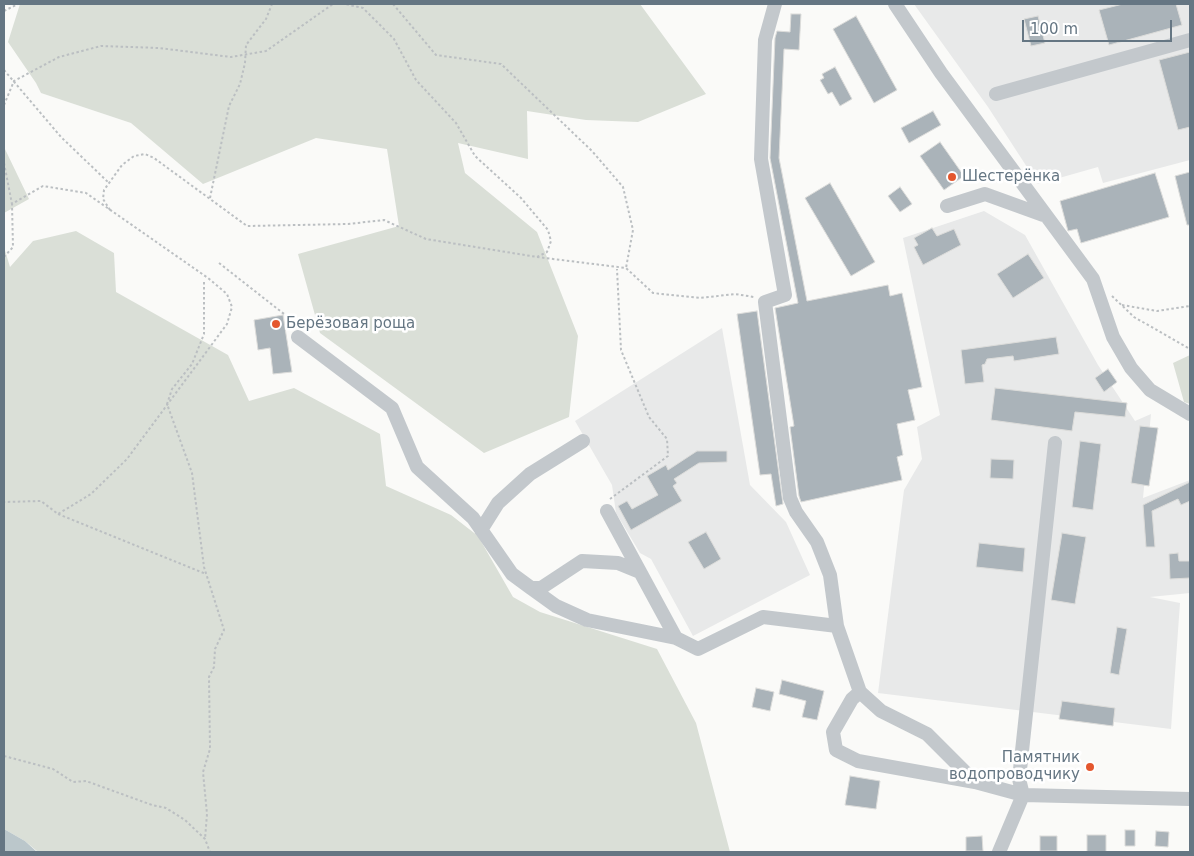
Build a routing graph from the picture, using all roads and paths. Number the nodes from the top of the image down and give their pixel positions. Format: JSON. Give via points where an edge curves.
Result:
{"nodes":[{"id":1,"x":18,"y":4,"type":"edge"},
{"id":2,"x":272,"y":4,"type":"edge"},
{"id":3,"x":333,"y":4,"type":"edge"},
{"id":4,"x":345,"y":4,"type":"edge"},
{"id":5,"x":393,"y":4,"type":"edge"},
{"id":6,"x":775,"y":4,"type":"edge"},
{"id":7,"x":895,"y":4,"type":"edge"},
{"id":8,"x":4,"y":11,"type":"edge"},
{"id":9,"x":1190,"y":40,"type":"edge"},
{"id":10,"x":4,"y":70,"type":"edge"},
{"id":11,"x":14,"y":81,"type":"junction"},
{"id":12,"x":996,"y":94,"type":"dead end"},
{"id":13,"x":4,"y":104,"type":"edge"},
{"id":14,"x":4,"y":163,"type":"edge"},
{"id":15,"x":109,"y":183,"type":"junction"},
{"id":16,"x":210,"y":198,"type":"dead end"},
{"id":17,"x":12,"y":204,"type":"junction"},
{"id":18,"x":948,"y":206,"type":"dead end"},
{"id":19,"x":110,"y":210,"type":"junction"},
{"id":20,"x":1044,"y":216,"type":"junction"},
{"id":21,"x":4,"y":258,"type":"edge"},
{"id":22,"x":537,"y":258,"type":"junction"},
{"id":23,"x":219,"y":263,"type":"dead end"},
{"id":24,"x":626,"y":268,"type":"junction"},
{"id":25,"x":617,"y":269,"type":"junction"},
{"id":26,"x":204,"y":282,"type":"dead end"},
{"id":27,"x":1108,"y":292,"type":"dead end"},
{"id":28,"x":765,"y":302,"type":"junction"},
{"id":29,"x":1122,"y":305,"type":"junction"},
{"id":30,"x":1190,"y":306,"type":"edge"},
{"id":31,"x":298,"y":337,"type":"joint"},
{"id":32,"x":1190,"y":349,"type":"edge"},
{"id":33,"x":167,"y":404,"type":"junction"},
{"id":34,"x":1190,"y":414,"type":"edge"},
{"id":35,"x":583,"y":441,"type":"dead end"},
{"id":36,"x":1056,"y":443,"type":"dead end"},
{"id":37,"x":4,"y":502,"type":"edge"},
{"id":38,"x":607,"y":511,"type":"joint"},
{"id":39,"x":58,"y":514,"type":"junction"},
{"id":40,"x":481,"y":530,"type":"junction"},
{"id":41,"x":640,"y":572,"type":"junction"},
{"id":42,"x":206,"y":574,"type":"junction"},
{"id":43,"x":531,"y":588,"type":"junction"},
{"id":44,"x":838,"y":626,"type":"junction"},
{"id":45,"x":676,"y":638,"type":"junction"},
{"id":46,"x":860,"y":692,"type":"junction"},
{"id":47,"x":4,"y":756,"type":"edge"},
{"id":48,"x":975,"y":782,"type":"junction"},
{"id":49,"x":1023,"y":795,"type":"junction"},
{"id":50,"x":1190,"y":799,"type":"edge"},
{"id":51,"x":205,"y":839,"type":"junction"},
{"id":52,"x":210,"y":852,"type":"edge"},
{"id":53,"x":999,"y":852,"type":"edge"}],
"edges":[{"from":1,"to":8,"type":"path"},
{"from":2,"to":16,"type":"path","via":[[266,19],[246,45],[245,63],[240,84],[229,106]]},
{"from":3,"to":11,"type":"path","via":[[266,51],[231,58],[159,48],[101,46],[59,56]]},
{"from":4,"to":22,"type":"path","via":[[363,8],[394,39],[416,80],[456,123],[475,156],[521,198],[548,230],[551,240],[547,252]]},
{"from":5,"to":24,"type":"path","via":[[436,55],[501,64],[592,150],[624,187],[633,230]]},
{"from":6,"to":28,"type":"street","via":[[765,40],[761,159],[785,295]]},
{"from":7,"to":20,"type":"street"},
{"from":9,"to":12,"type":"street"},
{"from":10,"to":11,"type":"path"},
{"from":11,"to":13,"type":"path"},
{"from":11,"to":15,"type":"path","via":[[60,137]]},
{"from":14,"to":17,"type":"path"},
{"from":15,"to":19,"type":"path","via":[[103,198]]},
{"from":15,"to":22,"type":"path","via":[[122,165],[134,156],[145,154],[247,226],[384,220],[426,239]]},
{"from":17,"to":19,"type":"path","via":[[43,186],[86,193]]},
{"from":17,"to":21,"type":"path","via":[[13,247]]},
{"from":18,"to":20,"type":"street","via":[[985,194]]},
{"from":19,"to":33,"type":"path","via":[[208,278],[227,294],[232,307],[227,324]]},
{"from":20,"to":34,"type":"street","via":[[1093,279],[1113,338],[1131,368],[1150,390]]},
{"from":22,"to":25,"type":"path"},
{"from":23,"to":31,"type":"path","via":[[293,321]]},
{"from":24,"to":25,"type":"path"},
{"from":24,"to":28,"type":"path","via":[[653,292],[700,298],[735,294]]},
{"from":25,"to":38,"type":"path","via":[[621,350],[649,417],[667,439],[668,456],[609,500]]},
{"from":26,"to":33,"type":"path","via":[[204,334],[192,364],[172,389]]},
{"from":27,"to":29,"type":"path"},
{"from":28,"to":44,"type":"street","via":[[790,498],[817,542],[830,575]]},
{"from":29,"to":30,"type":"path","via":[[1157,311]]},
{"from":29,"to":32,"type":"path","via":[[1134,317]]},
{"from":31,"to":40,"type":"street","via":[[392,408],[417,467],[473,518]]},
{"from":33,"to":39,"type":"path","via":[[128,459],[91,494]]},
{"from":33,"to":42,"type":"path","via":[[192,473]]},
{"from":35,"to":40,"type":"street","via":[[530,474],[498,503]]},
{"from":36,"to":49,"type":"street","via":[[1019,779]]},
{"from":37,"to":39,"type":"path","via":[[41,501]]},
{"from":38,"to":41,"type":"street"},
{"from":39,"to":42,"type":"path"},
{"from":40,"to":43,"type":"street","via":[[512,574]]},
{"from":41,"to":43,"type":"street","via":[[618,563],[582,561],[541,588]]},
{"from":41,"to":45,"type":"street"},
{"from":42,"to":51,"type":"path","via":[[224,630],[215,649],[214,667],[209,677],[210,749],[203,772],[207,814]]},
{"from":43,"to":45,"type":"street","via":[[556,606],[587,620]]},
{"from":44,"to":45,"type":"street","via":[[763,617],[698,649]]},
{"from":44,"to":46,"type":"street"},
{"from":46,"to":48,"type":"street","via":[[881,711],[927,734]]},
{"from":46,"to":48,"type":"street","via":[[852,699],[833,732],[836,750],[858,761]]},
{"from":47,"to":51,"type":"path","via":[[53,769],[73,782],[86,782],[166,808]]},
{"from":48,"to":49,"type":"street"},
{"from":49,"to":50,"type":"street"},
{"from":49,"to":53,"type":"street"},
{"from":51,"to":52,"type":"path"}]}
